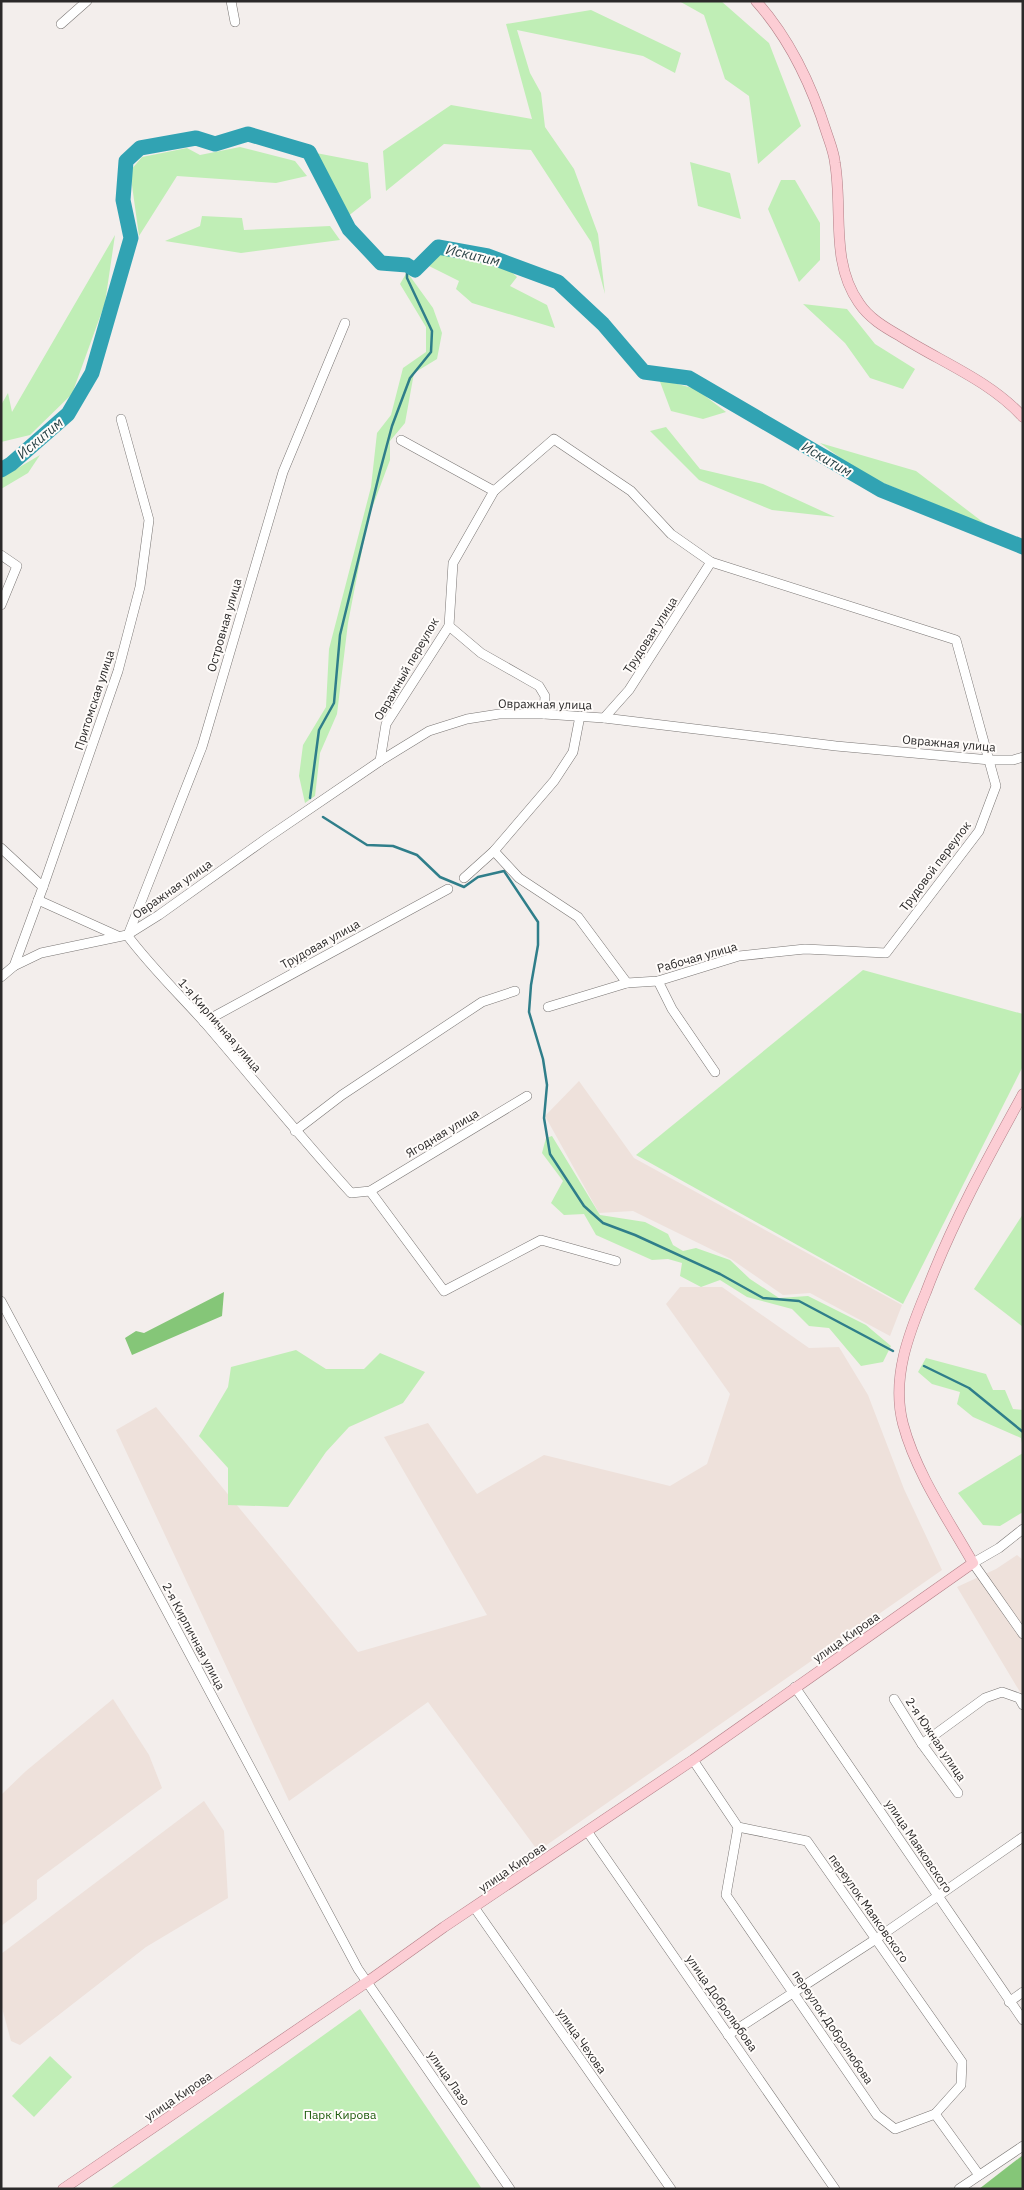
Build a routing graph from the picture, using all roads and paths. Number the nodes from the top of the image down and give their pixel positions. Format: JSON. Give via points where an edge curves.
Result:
{"nodes":[{"id":1,"x":87,"y":1,"type":"edge"},
{"id":2,"x":231,"y":1,"type":"edge"},
{"id":3,"x":760,"y":5,"type":"edge"},
{"id":4,"x":235,"y":22,"type":"dead end"},
{"id":5,"x":61,"y":24,"type":"dead end"},
{"id":6,"x":345,"y":323,"type":"dead end"},
{"id":7,"x":1023,"y":417,"type":"edge"},
{"id":8,"x":121,"y":419,"type":"dead end"},
{"id":9,"x":401,"y":440,"type":"dead end"},
{"id":10,"x":494,"y":492,"type":"junction"},
{"id":11,"x":1,"y":555,"type":"edge"},
{"id":12,"x":711,"y":562,"type":"junction"},
{"id":13,"x":1,"y":605,"type":"edge"},
{"id":14,"x":449,"y":626,"type":"junction"},
{"id":15,"x":544,"y":714,"type":"junction"},
{"id":16,"x":580,"y":716,"type":"junction"},
{"id":17,"x":604,"y":718,"type":"junction"},
{"id":18,"x":1023,"y":757,"type":"edge"},
{"id":19,"x":990,"y":760,"type":"junction"},
{"id":20,"x":380,"y":761,"type":"junction"},
{"id":21,"x":1,"y":848,"type":"edge"},
{"id":22,"x":494,"y":851,"type":"junction"},
{"id":23,"x":464,"y":878,"type":"dead end"},
{"id":24,"x":43,"y":887,"type":"junction"},
{"id":25,"x":448,"y":889,"type":"dead end"},
{"id":26,"x":38,"y":900,"type":"junction"},
{"id":27,"x":123,"y":936,"type":"junction"},
{"id":28,"x":886,"y":953,"type":"joint"},
{"id":29,"x":14,"y":966,"type":"junction"},
{"id":30,"x":1,"y":977,"type":"edge"},
{"id":31,"x":658,"y":981,"type":"junction"},
{"id":32,"x":626,"y":983,"type":"junction"},
{"id":33,"x":515,"y":990,"type":"dead end"},
{"id":34,"x":548,"y":1007,"type":"dead end"},
{"id":35,"x":204,"y":1022,"type":"junction"},
{"id":36,"x":715,"y":1072,"type":"dead end"},
{"id":37,"x":1023,"y":1094,"type":"edge"},
{"id":38,"x":527,"y":1096,"type":"dead end"},
{"id":39,"x":295,"y":1131,"type":"junction"},
{"id":40,"x":370,"y":1191,"type":"junction"},
{"id":41,"x":616,"y":1261,"type":"dead end"},
{"id":42,"x":1,"y":1300,"type":"edge"},
{"id":43,"x":1023,"y":1529,"type":"edge"},
{"id":44,"x":973,"y":1563,"type":"junction"},
{"id":45,"x":1023,"y":1634,"type":"edge"},
{"id":46,"x":795,"y":1687,"type":"junction"},
{"id":47,"x":894,"y":1699,"type":"dead end"},
{"id":48,"x":1023,"y":1705,"type":"edge"},
{"id":49,"x":922,"y":1744,"type":"junction"},
{"id":50,"x":693,"y":1760,"type":"junction"},
{"id":51,"x":958,"y":1793,"type":"dead end"},
{"id":52,"x":738,"y":1827,"type":"junction"},
{"id":53,"x":587,"y":1831,"type":"junction"},
{"id":54,"x":1023,"y":1837,"type":"edge"},
{"id":55,"x":938,"y":1895,"type":"junction"},
{"id":56,"x":474,"y":1907,"type":"junction"},
{"id":57,"x":876,"y":1939,"type":"junction"},
{"id":58,"x":367,"y":1982,"type":"junction"},
{"id":59,"x":794,"y":1992,"type":"junction"},
{"id":60,"x":1023,"y":1992,"type":"edge"},
{"id":61,"x":1009,"y":2002,"type":"junction"},
{"id":62,"x":1023,"y":2020,"type":"edge"},
{"id":63,"x":728,"y":2035,"type":"junction"},
{"id":64,"x":935,"y":2114,"type":"junction"},
{"id":65,"x":1023,"y":2146,"type":"edge"},
{"id":66,"x":979,"y":2175,"type":"junction"},
{"id":67,"x":63,"y":2189,"type":"edge"},
{"id":68,"x":510,"y":2189,"type":"edge"},
{"id":69,"x":671,"y":2189,"type":"edge"},
{"id":70,"x":835,"y":2189,"type":"edge"},
{"id":71,"x":959,"y":2189,"type":"edge"}],
"edges":[{"from":1,"to":5,"type":"street"},
{"from":2,"to":4,"type":"street"},
{"from":3,"to":7,"type":"main road","via":[[783,35],[820,111],[835,163],[841,257],[848,284],[858,303],[872,319],[987,386]]},
{"from":6,"to":27,"type":"street","name":"Островная улица","via":[[283,472],[202,746]]},
{"from":8,"to":24,"type":"street","name":"Притомская улица","via":[[149,520],[140,587],[118,671]]},
{"from":9,"to":10,"type":"street"},
{"from":10,"to":12,"type":"street","name":"Овражный переулок","via":[[554,438],[631,491],[671,534]]},
{"from":10,"to":14,"type":"street","name":"Овражный переулок","via":[[453,563]]},
{"from":11,"to":13,"type":"street","via":[[17,566]]},
{"from":12,"to":17,"type":"street","name":"Трудовая улица","via":[[629,690]]},
{"from":12,"to":19,"type":"street","via":[[956,640]]},
{"from":14,"to":15,"type":"street","via":[[482,653],[539,686],[545,696]]},
{"from":14,"to":20,"type":"street","name":"Овражный переулок","via":[[386,724]]},
{"from":15,"to":16,"type":"street","name":"Овражная улица"},
{"from":15,"to":20,"type":"street","name":"Овражная улица","via":[[499,714],[467,719],[429,731]]},
{"from":16,"to":17,"type":"street","name":"Овражная улица"},
{"from":16,"to":22,"type":"street","via":[[573,752],[554,782]]},
{"from":17,"to":19,"type":"street","name":"Овражная улица","via":[[836,746]]},
{"from":18,"to":19,"type":"street","name":"Овражная улица"},
{"from":19,"to":28,"type":"street","name":"Трудовой переулок","via":[[996,786],[979,831]]},
{"from":20,"to":27,"type":"street","name":"Овражная улица","via":[[159,915]]},
{"from":21,"to":24,"type":"street"},
{"from":22,"to":23,"type":"street"},
{"from":22,"to":32,"type":"street","via":[[520,878],[578,917]]},
{"from":24,"to":26,"type":"street","name":"Притомская улица"},
{"from":25,"to":35,"type":"street","name":"Трудовая улица"},
{"from":26,"to":27,"type":"street","name":"1-я Кирпичная улица"},
{"from":26,"to":29,"type":"street","name":"Притомская улица"},
{"from":27,"to":29,"type":"street","name":"Овражная улица","via":[[42,953]]},
{"from":27,"to":35,"type":"street","name":"1-я Кирпичная улица"},
{"from":28,"to":31,"type":"street","name":"Рабочая улица","via":[[805,949],[740,956]]},
{"from":29,"to":30,"type":"street","name":"Притомская улица"},
{"from":31,"to":32,"type":"street","name":"Рабочая улица"},
{"from":31,"to":36,"type":"street","via":[[672,1009]]},
{"from":32,"to":34,"type":"street","name":"Рабочая улица"},
{"from":33,"to":39,"type":"street","via":[[482,1002],[342,1094]]},
{"from":35,"to":39,"type":"street","name":"1-я Кирпичная улица"},
{"from":37,"to":44,"type":"main road","via":[[940,1254],[912,1326],[901,1373],[903,1424],[920,1468]]},
{"from":38,"to":40,"type":"street","name":"Ягодная улица"},
{"from":39,"to":40,"type":"street","name":"1-я Кирпичная улица","via":[[351,1193]]},
{"from":40,"to":41,"type":"street","via":[[444,1290],[542,1240]]},
{"from":42,"to":58,"type":"street","name":"2-я Кирпичная улица","via":[[327,1913]]},
{"from":43,"to":44,"type":"street"},
{"from":44,"to":45,"type":"street"},
{"from":44,"to":46,"type":"main road","name":"улица Кирова"},
{"from":46,"to":50,"type":"main road","name":"улица Кирова"},
{"from":46,"to":55,"type":"street","name":"улица Маяковского"},
{"from":47,"to":49,"type":"street","name":"2-я Южная улица"},
{"from":48,"to":49,"type":"street","via":[[1019,1698],[1002,1692],[985,1698]]},
{"from":49,"to":51,"type":"street","name":"2-я Южная улица"},
{"from":50,"to":52,"type":"street"},
{"from":50,"to":53,"type":"main road","name":"улица Кирова"},
{"from":52,"to":57,"type":"street","name":"переулок Маяковского","via":[[807,1840]]},
{"from":52,"to":59,"type":"street","name":"переулок Добролюбова","via":[[726,1895]]},
{"from":53,"to":56,"type":"main road","name":"улица Кирова"},
{"from":53,"to":63,"type":"street","name":"улица Добролюбова"},
{"from":54,"to":55,"type":"street"},
{"from":55,"to":57,"type":"street"},
{"from":55,"to":61,"type":"street","name":"улица Маяковского"},
{"from":56,"to":58,"type":"main road","name":"улица Кирова"},
{"from":56,"to":69,"type":"street","name":"улица Чехова"},
{"from":57,"to":59,"type":"street"},
{"from":57,"to":64,"type":"street","name":"переулок Маяковского","via":[[962,2062],[961,2085]]},
{"from":58,"to":67,"type":"main road","name":"улица Кирова"},
{"from":58,"to":68,"type":"street","name":"улица Лазо"},
{"from":59,"to":63,"type":"street"},
{"from":59,"to":64,"type":"street","name":"переулок Добролюбова","via":[[877,2115],[895,2129]]},
{"from":60,"to":61,"type":"street"},
{"from":61,"to":62,"type":"street","name":"улица Маяковского"},
{"from":63,"to":70,"type":"street","name":"улица Добролюбова"},
{"from":64,"to":66,"type":"street"},
{"from":65,"to":66,"type":"street"},
{"from":66,"to":71,"type":"street"}]}
